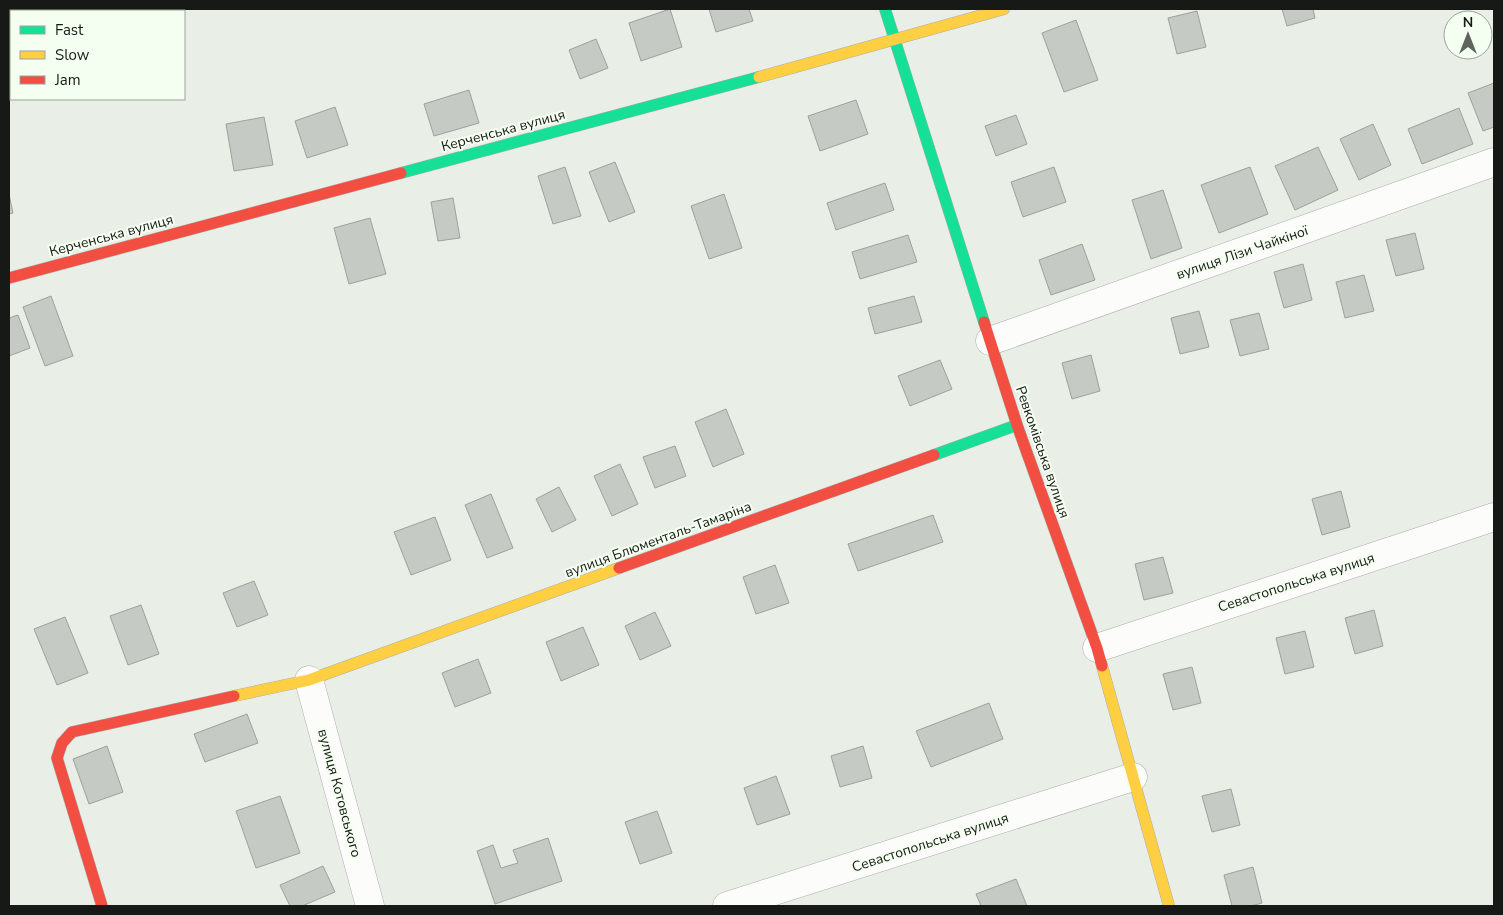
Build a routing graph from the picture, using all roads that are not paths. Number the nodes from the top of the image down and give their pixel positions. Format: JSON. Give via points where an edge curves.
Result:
{"nodes":[{"id":1,"x":885,"y":9,"type":"edge"},
{"id":2,"x":1004,"y":9,"type":"edge"},
{"id":3,"x":895,"y":40,"type":"junction"},
{"id":4,"x":1494,"y":162,"type":"edge"},
{"id":5,"x":9,"y":278,"type":"edge"},
{"id":6,"x":990,"y":341,"type":"junction"},
{"id":7,"x":1017,"y":425,"type":"junction"},
{"id":8,"x":1494,"y":517,"type":"edge"},
{"id":9,"x":1097,"y":648,"type":"junction"},
{"id":10,"x":309,"y":680,"type":"junction"},
{"id":11,"x":1133,"y":777,"type":"junction"},
{"id":12,"x":102,"y":906,"type":"edge"},
{"id":13,"x":370,"y":906,"type":"edge"},
{"id":14,"x":727,"y":906,"type":"edge"},
{"id":15,"x":1169,"y":906,"type":"edge"}],
"edges":[{"from":1,"to":3,"type":"street","name":"Ревкомівська вулиця"},
{"from":2,"to":3,"type":"street","name":"Керченська вулиця"},
{"from":3,"to":5,"type":"street","name":"Керченська вулиця"},
{"from":3,"to":6,"type":"street","name":"Ревкомівська вулиця"},
{"from":4,"to":6,"type":"street","name":"вулиця Лізи Чайкіної"},
{"from":6,"to":7,"type":"street","name":"Ревкомівська вулиця"},
{"from":7,"to":9,"type":"street","name":"Ревкомівська вулиця"},
{"from":7,"to":10,"type":"street","name":"вулиця Блюменталь-Тамаріна"},
{"from":8,"to":9,"type":"street","name":"Севастопольська вулиця"},
{"from":9,"to":11,"type":"street","name":"Ревкомівська вулиця"},
{"from":10,"to":12,"type":"street","name":"вулиця Блюменталь-Тамаріна","via":[[72,732],[63,739],[57,758]]},
{"from":10,"to":13,"type":"street","name":"вулиця Котовського"},
{"from":11,"to":14,"type":"street","name":"Севастопольська вулиця"},
{"from":11,"to":15,"type":"street","name":"Ревкомівська вулиця"}]}
